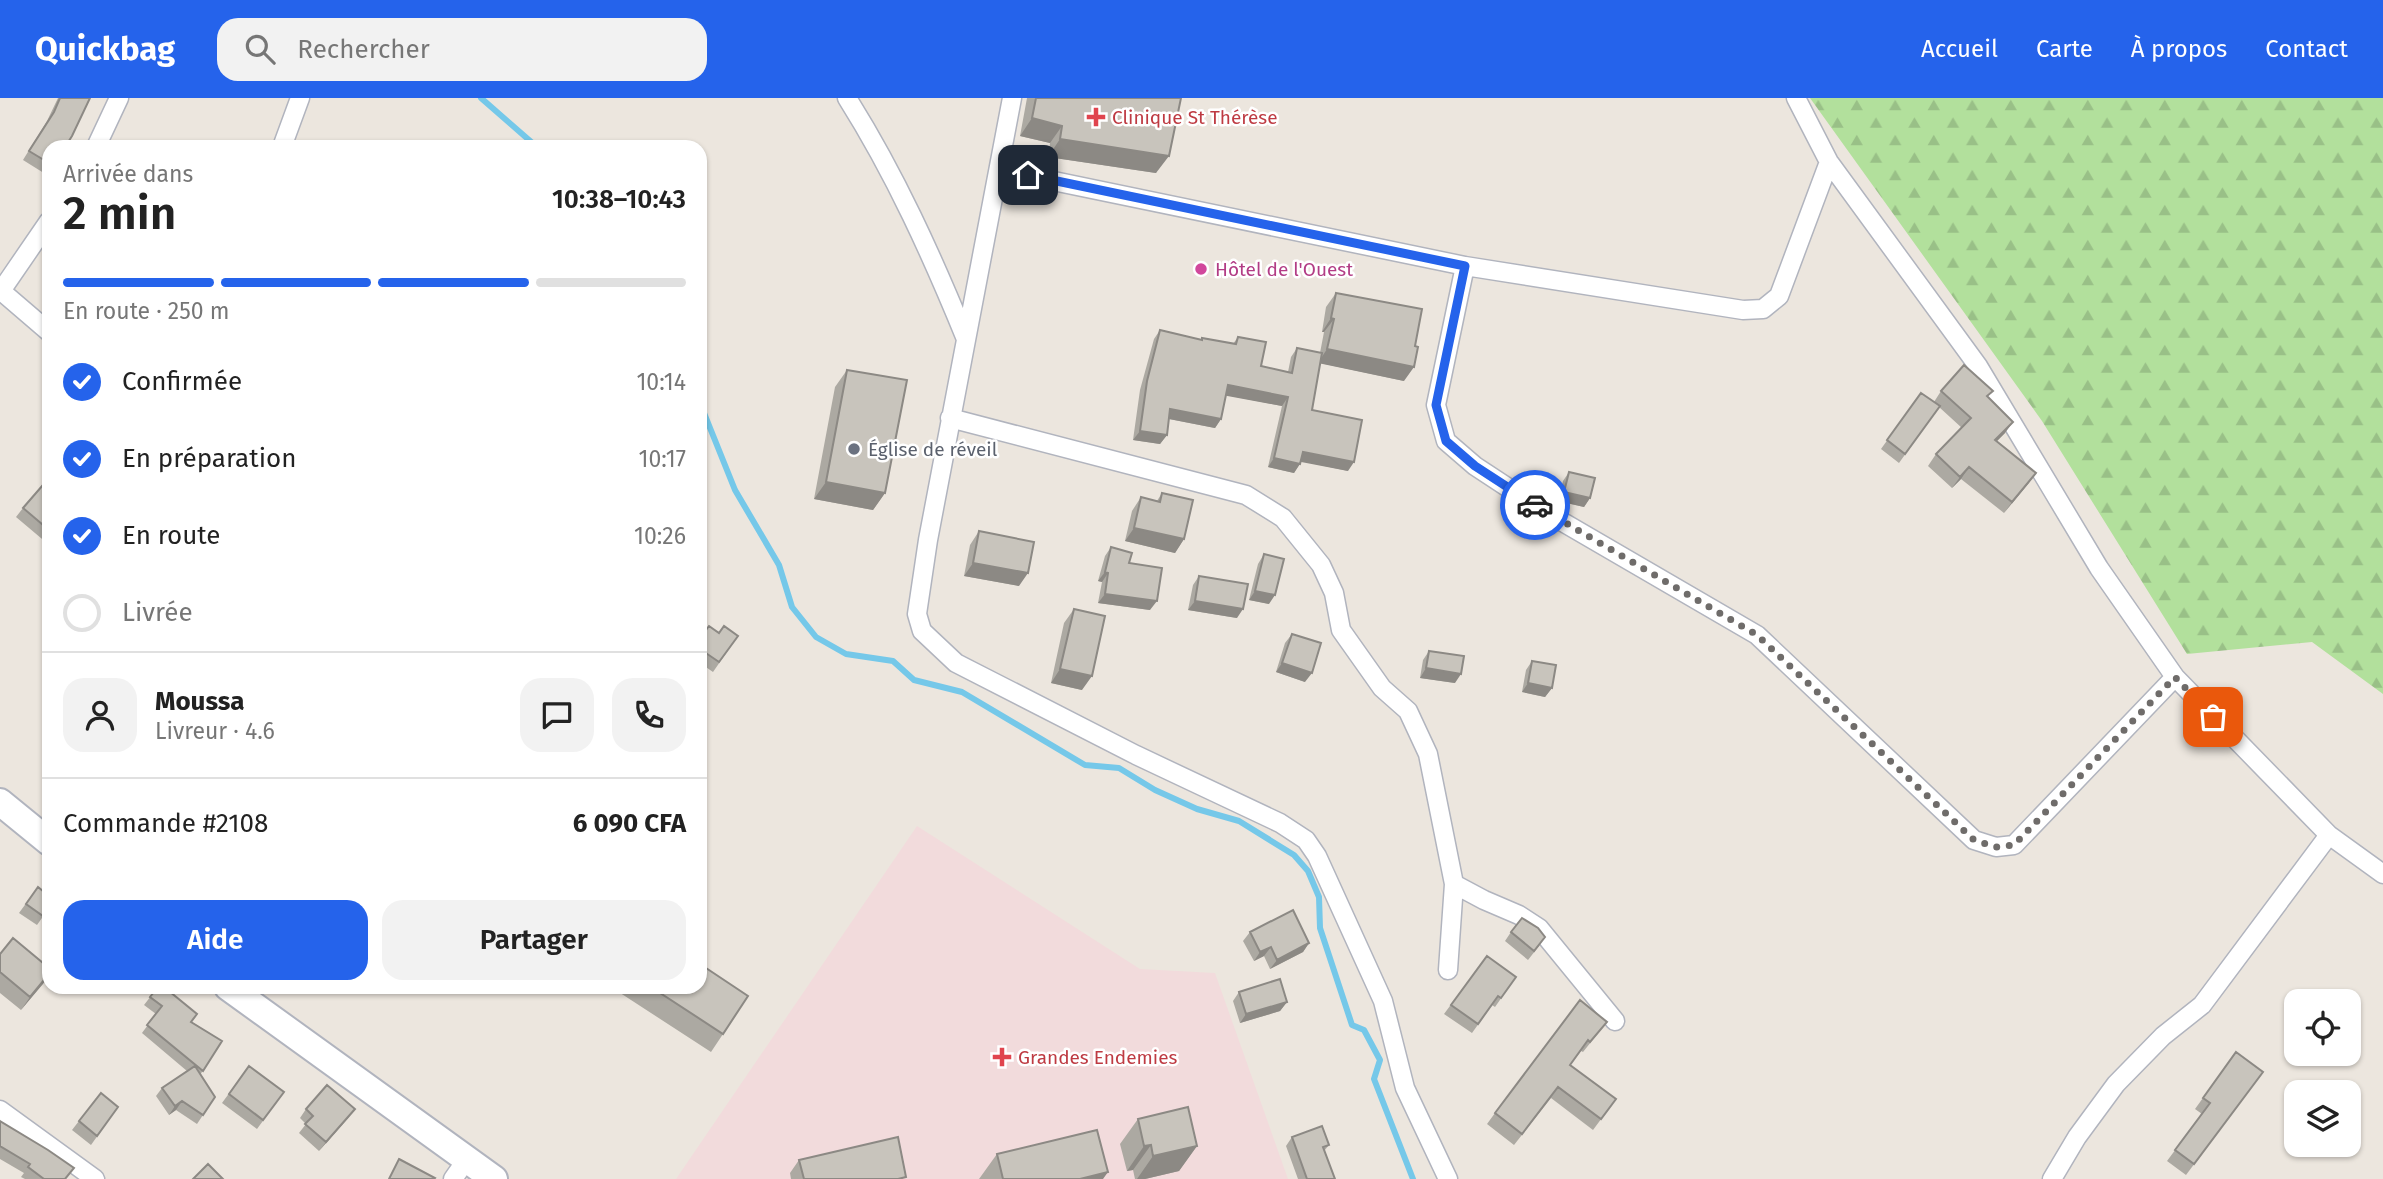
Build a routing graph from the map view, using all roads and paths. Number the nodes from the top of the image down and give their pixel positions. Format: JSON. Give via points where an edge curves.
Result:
{"nodes":[{"id":1,"x":119,"y":98,"type":"edge"},
{"id":2,"x":300,"y":98,"type":"edge"},
{"id":3,"x":847,"y":98,"type":"edge"},
{"id":4,"x":1012,"y":98,"type":"edge"},
{"id":5,"x":1796,"y":98,"type":"edge"},
{"id":6,"x":99,"y":140,"type":"edge"},
{"id":7,"x":285,"y":140,"type":"edge"},
{"id":8,"x":1829,"y":162,"type":"junction"},
{"id":9,"x":1000,"y":170,"type":"junction"},
{"id":10,"x":42,"y":232,"type":"edge"},
{"id":11,"x":1465,"y":266,"type":"junction"},
{"id":12,"x":1,"y":290,"type":"edge"},
{"id":13,"x":42,"y":326,"type":"edge"},
{"id":14,"x":966,"y":339,"type":"junction"},
{"id":15,"x":950,"y":418,"type":"junction"},
{"id":16,"x":2175,"y":677,"type":"junction"},
{"id":17,"x":1,"y":803,"type":"edge"},
{"id":18,"x":2329,"y":835,"type":"junction"},
{"id":19,"x":42,"y":836,"type":"edge"},
{"id":20,"x":2383,"y":874,"type":"edge"},
{"id":21,"x":1454,"y":884,"type":"junction"},
{"id":22,"x":1448,"y":970,"type":"dead end"},
{"id":23,"x":237,"y":994,"type":"edge"},
{"id":24,"x":1615,"y":1021,"type":"dead end"},
{"id":25,"x":0,"y":1111,"type":"edge"},
{"id":26,"x":460,"y":1169,"type":"edge"},
{"id":27,"x":95,"y":1179,"type":"edge"},
{"id":28,"x":494,"y":1179,"type":"edge"},
{"id":29,"x":1448,"y":1179,"type":"edge"},
{"id":30,"x":2052,"y":1179,"type":"edge"}],
"edges":[{"from":1,"to":6,"type":"street"},
{"from":2,"to":7,"type":"street"},
{"from":3,"to":14,"type":"street","via":[[903,198]]},
{"from":4,"to":9,"type":"street"},
{"from":5,"to":8,"type":"street"},
{"from":8,"to":11,"type":"street","via":[[1779,296],[1763,309],[1743,310]]},
{"from":8,"to":16,"type":"street","via":[[1978,366],[2099,568]]},
{"from":9,"to":11,"type":"street"},
{"from":9,"to":14,"type":"street"},
{"from":10,"to":12,"type":"street"},
{"from":11,"to":16,"type":"street","via":[[1436,405],[1446,441],[1542,510],[1757,635],[1974,840],[1996,847],[2014,845]]},
{"from":12,"to":13,"type":"street"},
{"from":14,"to":15,"type":"street"},
{"from":15,"to":21,"type":"street","via":[[1246,495],[1283,518],[1321,565],[1334,593],[1341,629],[1353,650],[1382,688],[1408,711],[1428,754]]},
{"from":15,"to":29,"type":"street","via":[[917,614],[922,631],[956,663],[1306,840],[1383,1001],[1405,1088]]},
{"from":16,"to":18,"type":"street"},
{"from":17,"to":19,"type":"main road"},
{"from":18,"to":20,"type":"street"},
{"from":18,"to":30,"type":"street","via":[[2202,1005],[2163,1036],[2116,1084]]},
{"from":21,"to":22,"type":"street"},
{"from":21,"to":24,"type":"street","via":[[1539,928]]},
{"from":23,"to":26,"type":"main road"},
{"from":25,"to":27,"type":"street"},
{"from":26,"to":28,"type":"main road"}]}
